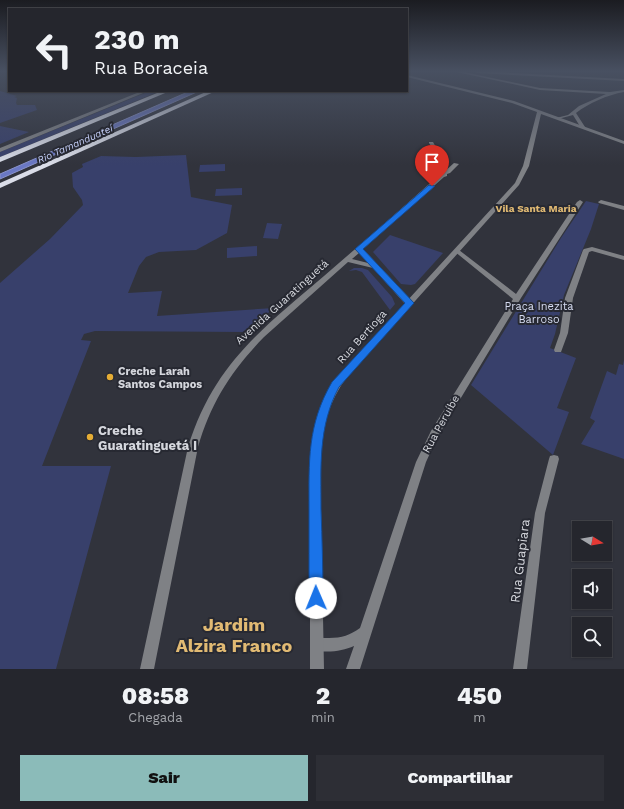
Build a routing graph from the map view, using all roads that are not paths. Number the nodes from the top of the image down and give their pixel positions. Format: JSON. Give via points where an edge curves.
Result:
{"nodes":[{"id":1,"x":118,"y":102,"type":"edge"},
{"id":2,"x":140,"y":102,"type":"edge"},
{"id":3,"x":188,"y":102,"type":"edge"},
{"id":4,"x":512,"y":102,"type":"edge"},
{"id":5,"x":592,"y":102,"type":"edge"},
{"id":6,"x":539,"y":111,"type":"junction"},
{"id":7,"x":573,"y":112,"type":"junction"},
{"id":8,"x":558,"y":118,"type":"junction"},
{"id":9,"x":583,"y":127,"type":"junction"},
{"id":10,"x":431,"y":143,"type":"dead end"},
{"id":11,"x":624,"y":143,"type":"edge"},
{"id":12,"x":0,"y":150,"type":"edge"},
{"id":13,"x":0,"y":160,"type":"edge"},
{"id":14,"x":456,"y":164,"type":"dead end"},
{"id":15,"x":433,"y":173,"type":"junction"},
{"id":16,"x":443,"y":175,"type":"junction"},
{"id":17,"x":0,"y":186,"type":"edge"},
{"id":18,"x":426,"y":190,"type":"junction"},
{"id":19,"x":580,"y":202,"type":"dead end"},
{"id":20,"x":601,"y":202,"type":"dead end"},
{"id":21,"x":624,"y":208,"type":"edge"},
{"id":22,"x":359,"y":249,"type":"junction"},
{"id":23,"x":457,"y":251,"type":"junction"},
{"id":24,"x":624,"y":258,"type":"edge"},
{"id":25,"x":346,"y":260,"type":"junction"},
{"id":26,"x":374,"y":266,"type":"junction"},
{"id":27,"x":518,"y":298,"type":"junction"},
{"id":28,"x":409,"y":303,"type":"junction"},
{"id":29,"x":558,"y":350,"type":"dead end"},
{"id":30,"x":554,"y":458,"type":"dead end"},
{"id":31,"x":365,"y":632,"type":"junction"},
{"id":32,"x":317,"y":644,"type":"junction"},
{"id":33,"x":147,"y":669,"type":"edge"},
{"id":34,"x":317,"y":669,"type":"edge"},
{"id":35,"x":353,"y":669,"type":"edge"},
{"id":36,"x":520,"y":669,"type":"edge"}],
"edges":[{"from":1,"to":12,"type":"street"},
{"from":2,"to":13,"type":"highway"},
{"from":3,"to":17,"type":"highway"},
{"from":4,"to":6,"type":"street"},
{"from":5,"to":7,"type":"street"},
{"from":6,"to":8,"type":"street"},
{"from":6,"to":23,"type":"street","name":"Rua Bertioga","via":[[526,166],[517,184]]},
{"from":7,"to":8,"type":"street","via":[[566,117]]},
{"from":7,"to":9,"type":"street"},
{"from":8,"to":9,"type":"street"},
{"from":9,"to":11,"type":"street"},
{"from":10,"to":15,"type":"street","name":"Avenida Guaratinguetá","via":[[435,149]]},
{"from":14,"to":16,"type":"street","name":"Avenida Guaratinguetá"},
{"from":15,"to":16,"type":"street"},
{"from":15,"to":18,"type":"street","name":"Avenida Guaratinguetá"},
{"from":16,"to":18,"type":"street","name":"Avenida Guaratinguetá"},
{"from":18,"to":22,"type":"street","name":"Avenida Guaratinguetá"},
{"from":19,"to":27,"type":"street","name":"Rua Peruíbe"},
{"from":20,"to":21,"type":"street"},
{"from":22,"to":25,"type":"street","name":"Avenida Guaratinguetá"},
{"from":22,"to":26,"type":"street"},
{"from":23,"to":27,"type":"street"},
{"from":23,"to":28,"type":"street","name":"Rua Bertioga"},
{"from":24,"to":29,"type":"street","via":[[592,249],[586,250],[569,298],[564,333]]},
{"from":25,"to":26,"type":"street"},
{"from":25,"to":33,"type":"street","name":"Avenida Guaratinguetá","via":[[248,347],[220,382],[204,412],[193,446]]},
{"from":26,"to":28,"type":"street"},
{"from":27,"to":31,"type":"street","name":"Rua Peruíbe","via":[[426,448]]},
{"from":28,"to":32,"type":"street","name":"Rua Bertioga","via":[[335,385],[318,426],[315,456]]},
{"from":30,"to":36,"type":"street","name":"Rua Guapiara","via":[[540,513]]},
{"from":31,"to":32,"type":"street","via":[[354,641],[345,644]]},
{"from":31,"to":35,"type":"street","name":"Rua Peruíbe"},
{"from":32,"to":34,"type":"street","name":"Rua Bertioga"}]}
